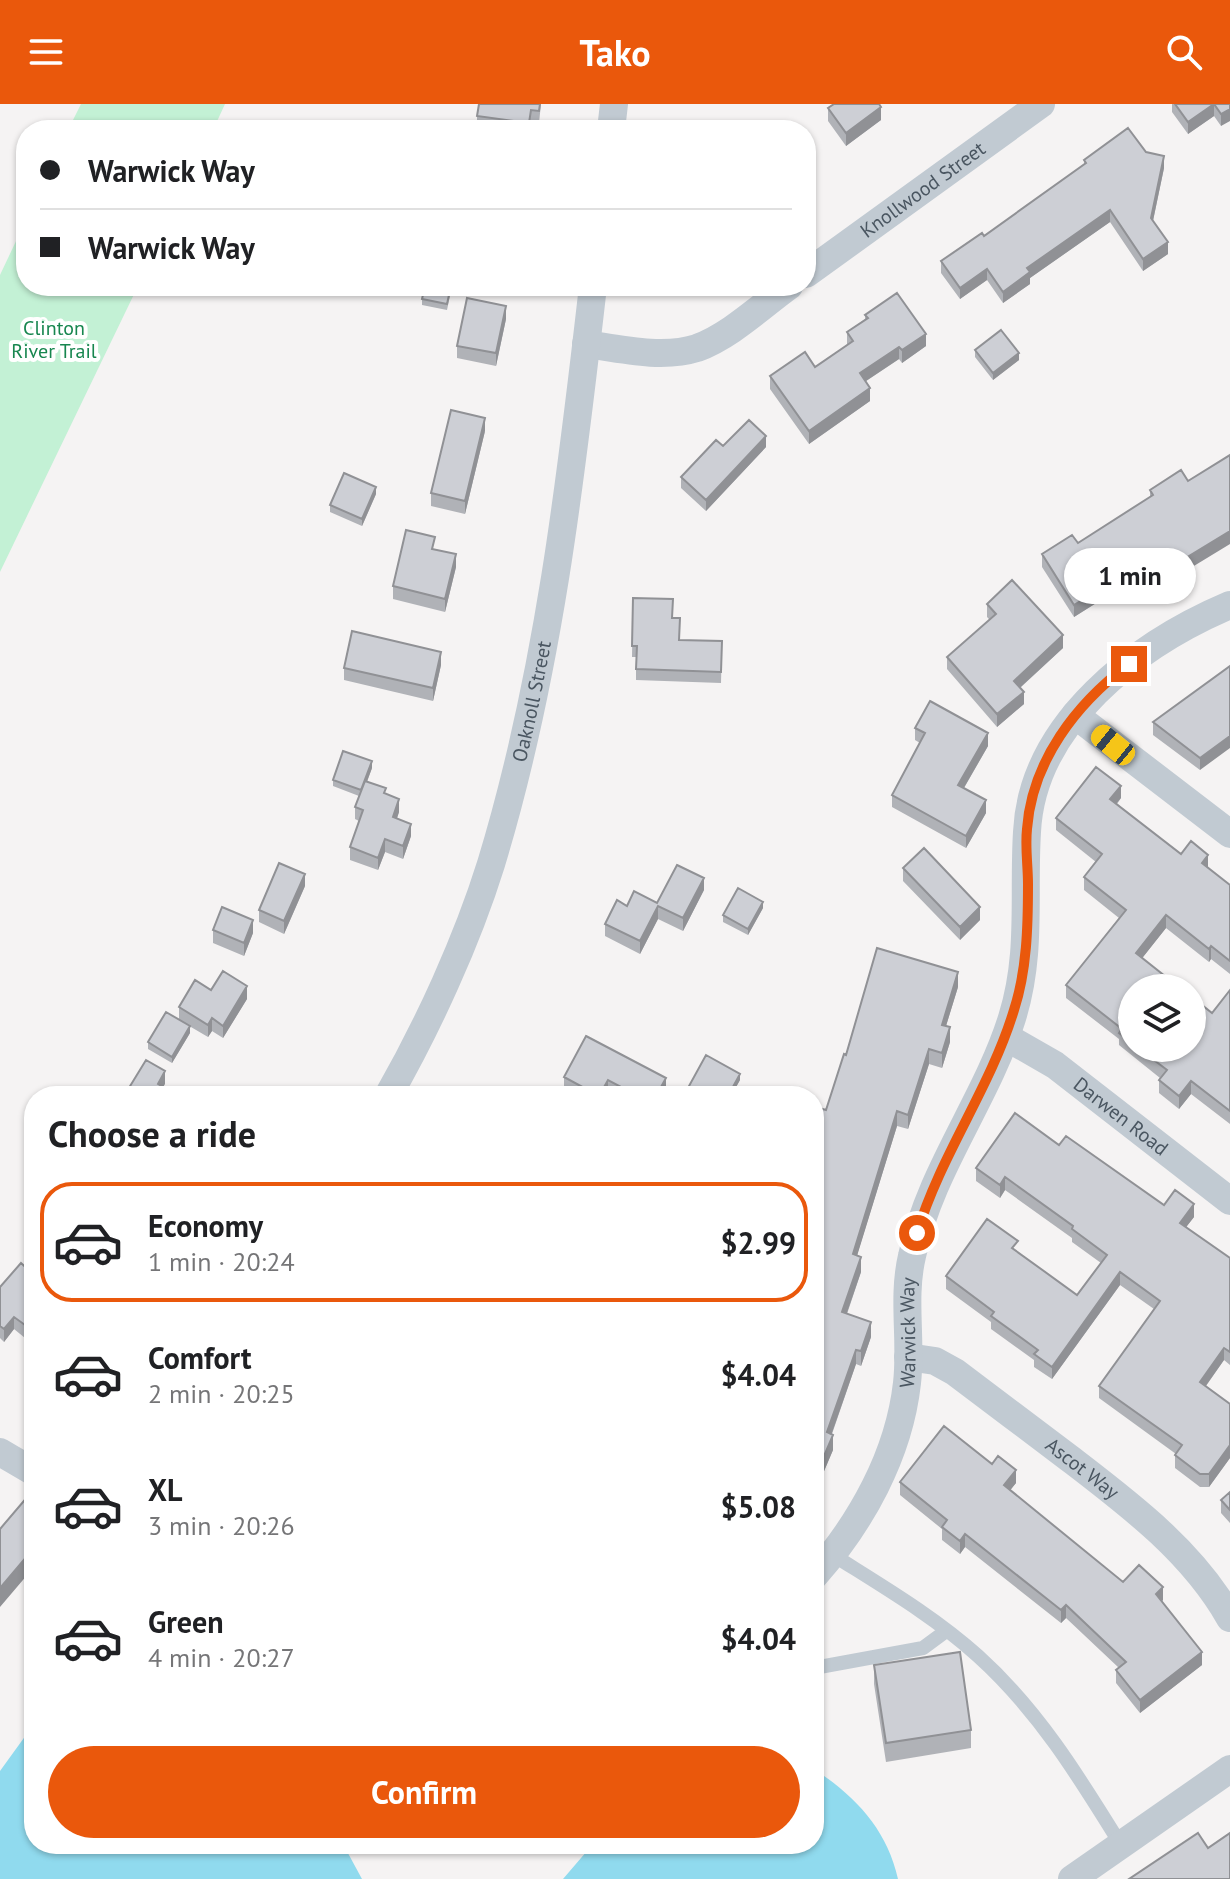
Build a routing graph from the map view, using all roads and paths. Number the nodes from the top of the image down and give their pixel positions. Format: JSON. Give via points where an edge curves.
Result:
{"nodes":[{"id":1,"x":1041,"y":104,"type":"edge"},
{"id":2,"x":816,"y":267,"type":"edge"},
{"id":3,"x":592,"y":296,"type":"edge"},
{"id":4,"x":775,"y":296,"type":"edge"},
{"id":5,"x":586,"y":344,"type":"junction"},
{"id":6,"x":1230,"y":605,"type":"edge"},
{"id":7,"x":1075,"y":715,"type":"junction"},
{"id":8,"x":1230,"y":834,"type":"edge"},
{"id":9,"x":1006,"y":1037,"type":"junction"},
{"id":10,"x":393,"y":1086,"type":"edge"},
{"id":11,"x":1230,"y":1201,"type":"edge"},
{"id":12,"x":908,"y":1357,"type":"junction"},
{"id":13,"x":0,"y":1452,"type":"edge"},
{"id":14,"x":24,"y":1466,"type":"edge"},
{"id":15,"x":833,"y":1555,"type":"junction"},
{"id":16,"x":824,"y":1565,"type":"edge"},
{"id":17,"x":1230,"y":1618,"type":"edge"},
{"id":18,"x":946,"y":1631,"type":"junction"},
{"id":19,"x":824,"y":1666,"type":"edge"},
{"id":20,"x":1230,"y":1769,"type":"edge"},
{"id":21,"x":1121,"y":1845,"type":"junction"},
{"id":22,"x":1072,"y":1879,"type":"edge"}],
"edges":[{"from":1,"to":2,"type":"street","name":"Knollwood Street"},
{"from":3,"to":5,"type":"street","name":"Oaknoll Street"},
{"from":4,"to":5,"type":"street","via":[[697,347],[655,352]]},
{"from":5,"to":10,"type":"street","name":"Oaknoll Street","via":[[552,594],[506,807],[459,950]]},
{"from":6,"to":7,"type":"street","name":"Warwick Way","via":[[1145,651]]},
{"from":7,"to":8,"type":"street"},
{"from":7,"to":9,"type":"street","name":"Warwick Way","via":[[1051,748],[1030,804],[1027,937]]},
{"from":9,"to":11,"type":"street","name":"Darwen Road","via":[[1055,1065]]},
{"from":9,"to":12,"type":"street","name":"Warwick Way","via":[[926,1205],[909,1275]]},
{"from":12,"to":15,"type":"street","name":"Warwick Way","via":[[889,1451],[874,1488]]},
{"from":12,"to":17,"type":"street","name":"Ascot Way","via":[[935,1361],[955,1372],[1131,1506],[1192,1565]]},
{"from":13,"to":14,"type":"street"},
{"from":15,"to":16,"type":"street","name":"Warwick Way"},
{"from":15,"to":18,"type":"lane"},
{"from":18,"to":19,"type":"lane","via":[[923,1648]]},
{"from":18,"to":21,"type":"lane","via":[[978,1656],[1037,1720]]},
{"from":20,"to":21,"type":"street"},
{"from":21,"to":22,"type":"street"}]}
